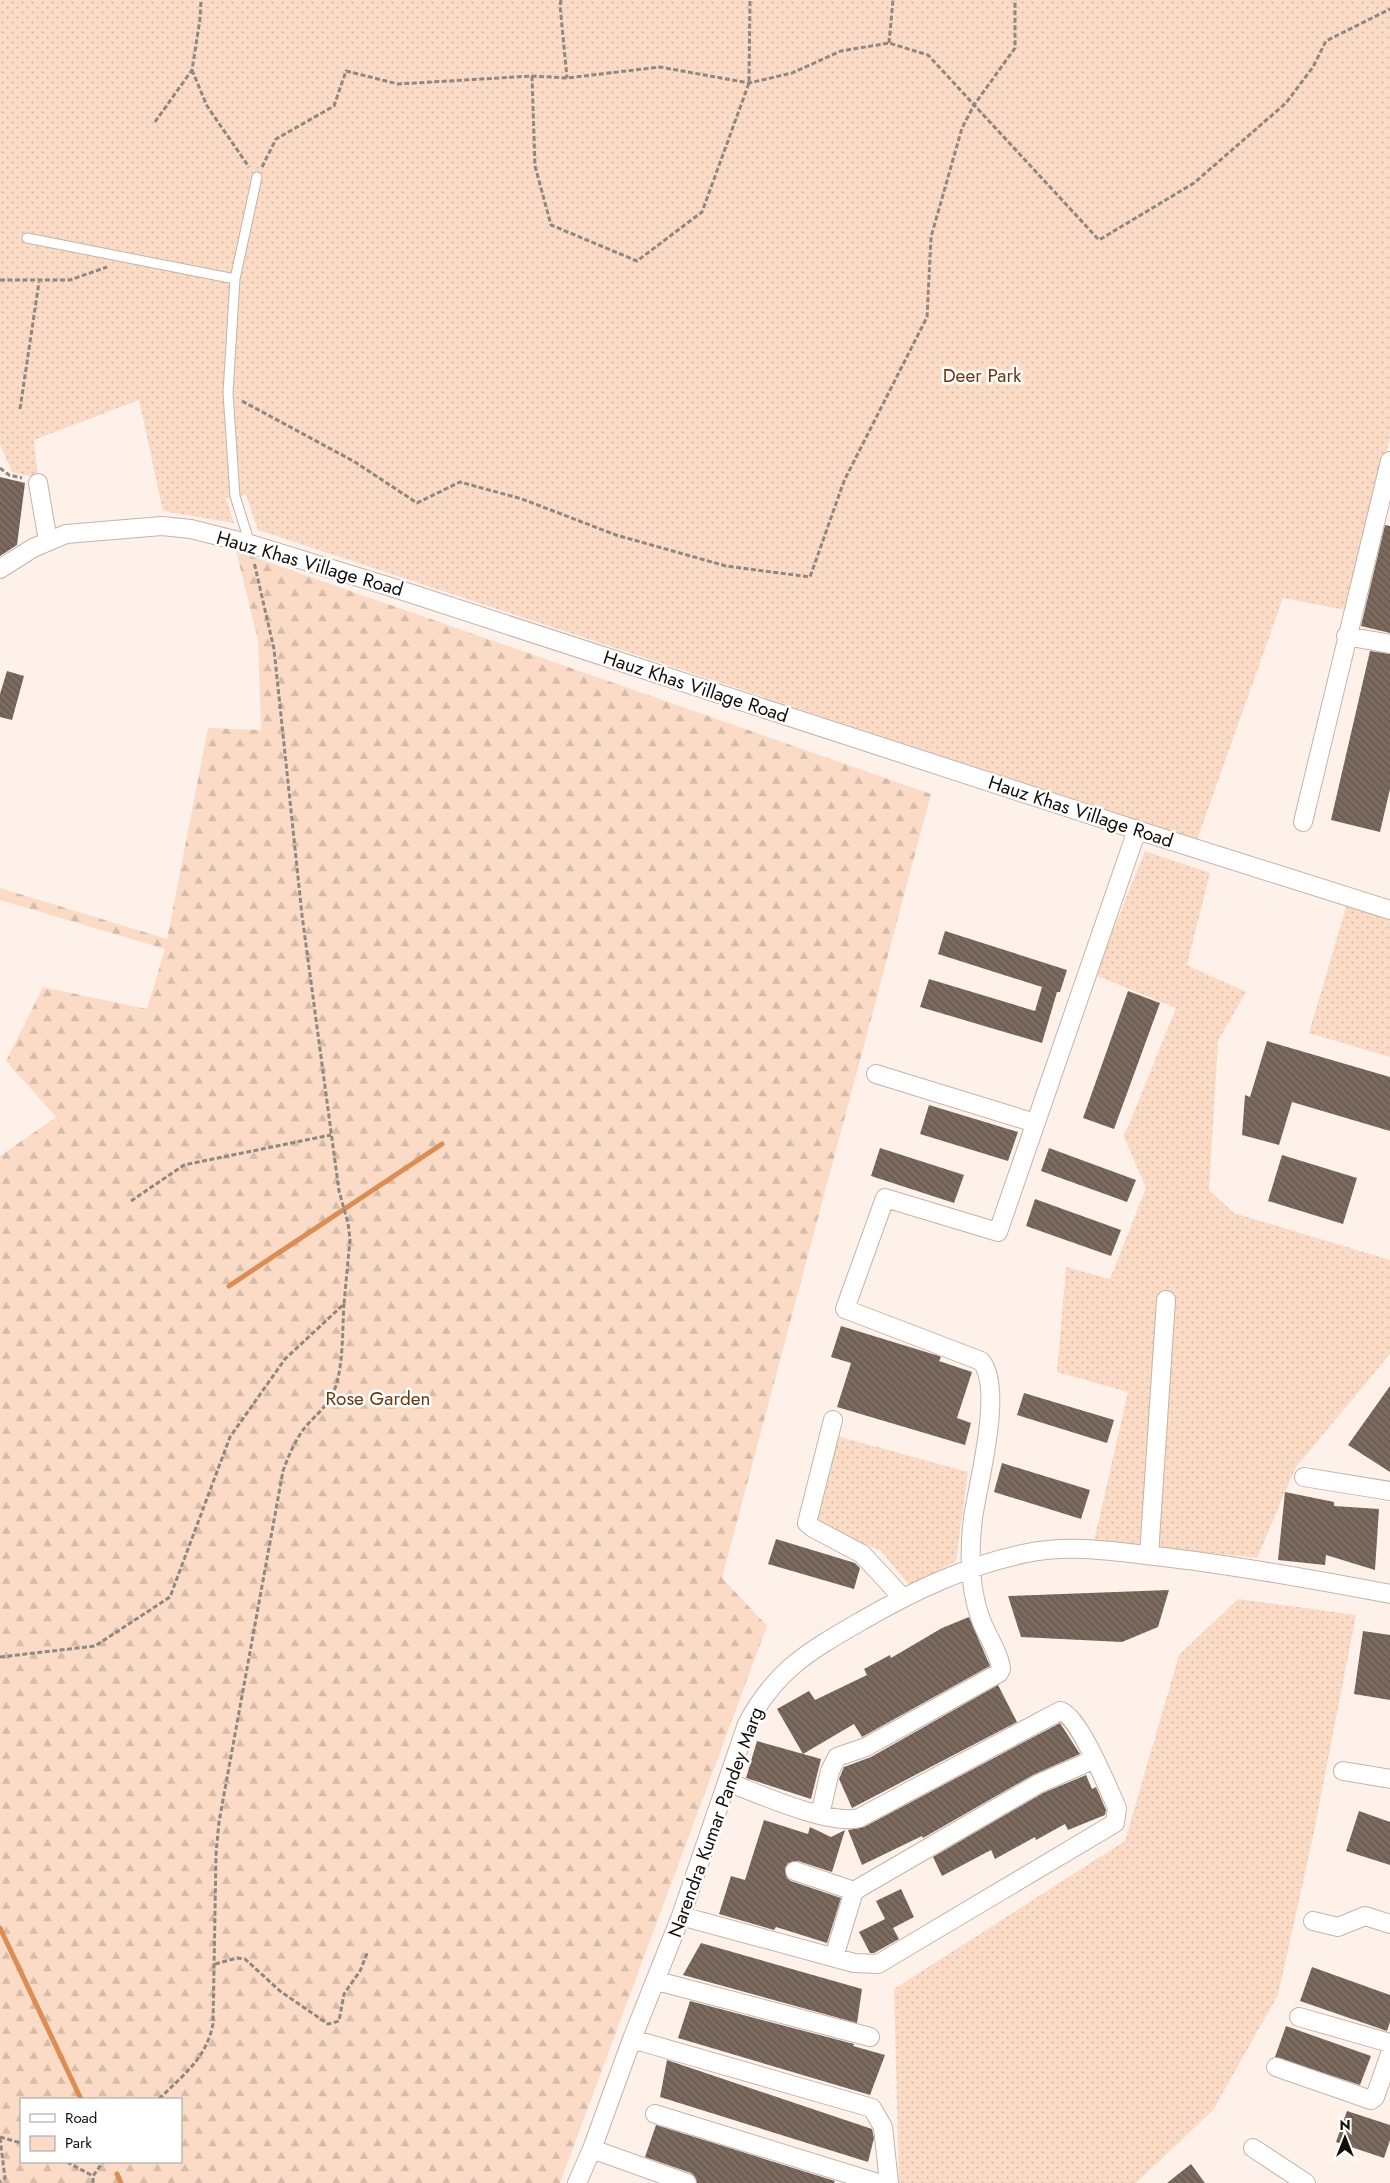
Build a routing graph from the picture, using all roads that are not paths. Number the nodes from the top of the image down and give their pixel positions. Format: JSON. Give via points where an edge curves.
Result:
{"nodes":[{"id":1,"x":256,"y":177,"type":"road end"},
{"id":2,"x":27,"y":238,"type":"dead end"},
{"id":3,"x":235,"y":279,"type":"junction"},
{"id":4,"x":1390,"y":461,"type":"edge"},
{"id":5,"x":38,"y":483,"type":"dead end"},
{"id":6,"x":48,"y":542,"type":"junction"},
{"id":7,"x":250,"y":544,"type":"junction"},
{"id":8,"x":0,"y":569,"type":"edge"},
{"id":9,"x":1346,"y":636,"type":"junction"},
{"id":10,"x":1390,"y":644,"type":"edge"},
{"id":11,"x":1303,"y":822,"type":"dead end"},
{"id":12,"x":1137,"y":830,"type":"junction"},
{"id":13,"x":1390,"y":910,"type":"edge"},
{"id":14,"x":876,"y":1074,"type":"dead end"},
{"id":15,"x":1035,"y":1123,"type":"junction"},
{"id":16,"x":1166,"y":1300,"type":"dead end"},
{"id":17,"x":833,"y":1420,"type":"dead end"},
{"id":18,"x":1304,"y":1477,"type":"dead end"},
{"id":19,"x":1390,"y":1491,"type":"edge"},
{"id":20,"x":1149,"y":1555,"type":"junction"},
{"id":21,"x":971,"y":1567,"type":"junction"},
{"id":22,"x":1390,"y":1594,"type":"edge"},
{"id":23,"x":902,"y":1598,"type":"junction"},
{"id":24,"x":1095,"y":1759,"type":"junction"},
{"id":25,"x":1343,"y":1771,"type":"dead end"},
{"id":26,"x":1390,"y":1779,"type":"edge"},
{"id":27,"x":726,"y":1782,"type":"junction"},
{"id":28,"x":820,"y":1815,"type":"junction"},
{"id":29,"x":795,"y":1871,"type":"dead end"},
{"id":30,"x":854,"y":1891,"type":"junction"},
{"id":31,"x":681,"y":1916,"type":"junction"},
{"id":32,"x":1313,"y":1921,"type":"dead end"},
{"id":33,"x":1390,"y":1924,"type":"edge"},
{"id":34,"x":834,"y":1957,"type":"junction"},
{"id":35,"x":657,"y":1981,"type":"junction"},
{"id":36,"x":1299,"y":2016,"type":"dead end"},
{"id":37,"x":870,"y":2037,"type":"dead end"},
{"id":38,"x":632,"y":2039,"type":"junction"},
{"id":39,"x":1390,"y":2043,"type":"edge"},
{"id":40,"x":1390,"y":2054,"type":"edge"},
{"id":41,"x":1276,"y":2067,"type":"dead end"},
{"id":42,"x":656,"y":2114,"type":"dead end"},
{"id":43,"x":1253,"y":2148,"type":"dead end"},
{"id":44,"x":592,"y":2149,"type":"junction"},
{"id":45,"x":577,"y":2183,"type":"edge"},
{"id":46,"x":686,"y":2183,"type":"edge"},
{"id":47,"x":878,"y":2183,"type":"edge"},
{"id":48,"x":889,"y":2183,"type":"edge"},
{"id":49,"x":1306,"y":2183,"type":"edge"}],
"edges":[{"from":1,"to":3,"type":"lane"},
{"from":2,"to":3,"type":"lane"},
{"from":3,"to":7,"type":"lane","via":[[228,393],[235,496]]},
{"from":4,"to":9,"type":"street"},
{"from":5,"to":6,"type":"street"},
{"from":6,"to":7,"type":"street","name":"Hauz Khas Village Road","via":[[66,534],[162,526],[191,529]]},
{"from":6,"to":8,"type":"street","name":"Hauz Khas Village Road"},
{"from":7,"to":12,"type":"street","name":"Hauz Khas Village Road","via":[[404,591]]},
{"from":9,"to":10,"type":"street"},
{"from":9,"to":11,"type":"street"},
{"from":12,"to":13,"type":"street","name":"Hauz Khas Village Road"},
{"from":12,"to":15,"type":"street"},
{"from":14,"to":15,"type":"street"},
{"from":15,"to":21,"type":"street","via":[[998,1232],[885,1198],[845,1309],[981,1361],[988,1370],[990,1412],[973,1518]]},
{"from":16,"to":20,"type":"street"},
{"from":17,"to":23,"type":"street","via":[[807,1522],[862,1554]]},
{"from":18,"to":19,"type":"street"},
{"from":20,"to":21,"type":"street","name":"Narendra Kumar Pandey Marg","via":[[1062,1549],[1028,1552]]},
{"from":20,"to":22,"type":"street","name":"Narendra Kumar Pandey Marg","via":[[1237,1565]]},
{"from":21,"to":23,"type":"street","name":"Narendra Kumar Pandey Marg"},
{"from":21,"to":28,"type":"street","via":[[978,1610],[1000,1671],[866,1747],[837,1757],[830,1771]]},
{"from":23,"to":27,"type":"street","name":"Narendra Kumar Pandey Marg","via":[[827,1640],[785,1671],[761,1698]]},
{"from":24,"to":28,"type":"street","via":[[1069,1714],[1060,1711],[859,1818],[843,1820]]},
{"from":24,"to":30,"type":"street","via":[[1038,1784]]},
{"from":24,"to":34,"type":"street","via":[[1117,1808],[1115,1823],[878,1964],[864,1965]]},
{"from":25,"to":26,"type":"street"},
{"from":27,"to":28,"type":"street"},
{"from":27,"to":31,"type":"street","name":"Narendra Kumar Pandey Marg"},
{"from":29,"to":30,"type":"street"},
{"from":30,"to":34,"type":"street"},
{"from":31,"to":34,"type":"street"},
{"from":31,"to":35,"type":"street","name":"Narendra Kumar Pandey Marg"},
{"from":32,"to":33,"type":"street","via":[[1344,1927],[1365,1916]]},
{"from":35,"to":37,"type":"street"},
{"from":35,"to":38,"type":"street","name":"Narendra Kumar Pandey Marg"},
{"from":36,"to":39,"type":"street"},
{"from":38,"to":44,"type":"street","name":"Narendra Kumar Pandey Marg"},
{"from":38,"to":48,"type":"street","via":[[872,2108],[883,2127]]},
{"from":40,"to":41,"type":"street","via":[[1375,2097],[1371,2100]]},
{"from":42,"to":47,"type":"street"},
{"from":43,"to":49,"type":"street"},
{"from":44,"to":45,"type":"street","name":"Narendra Kumar Pandey Marg"},
{"from":44,"to":46,"type":"street"}]}
